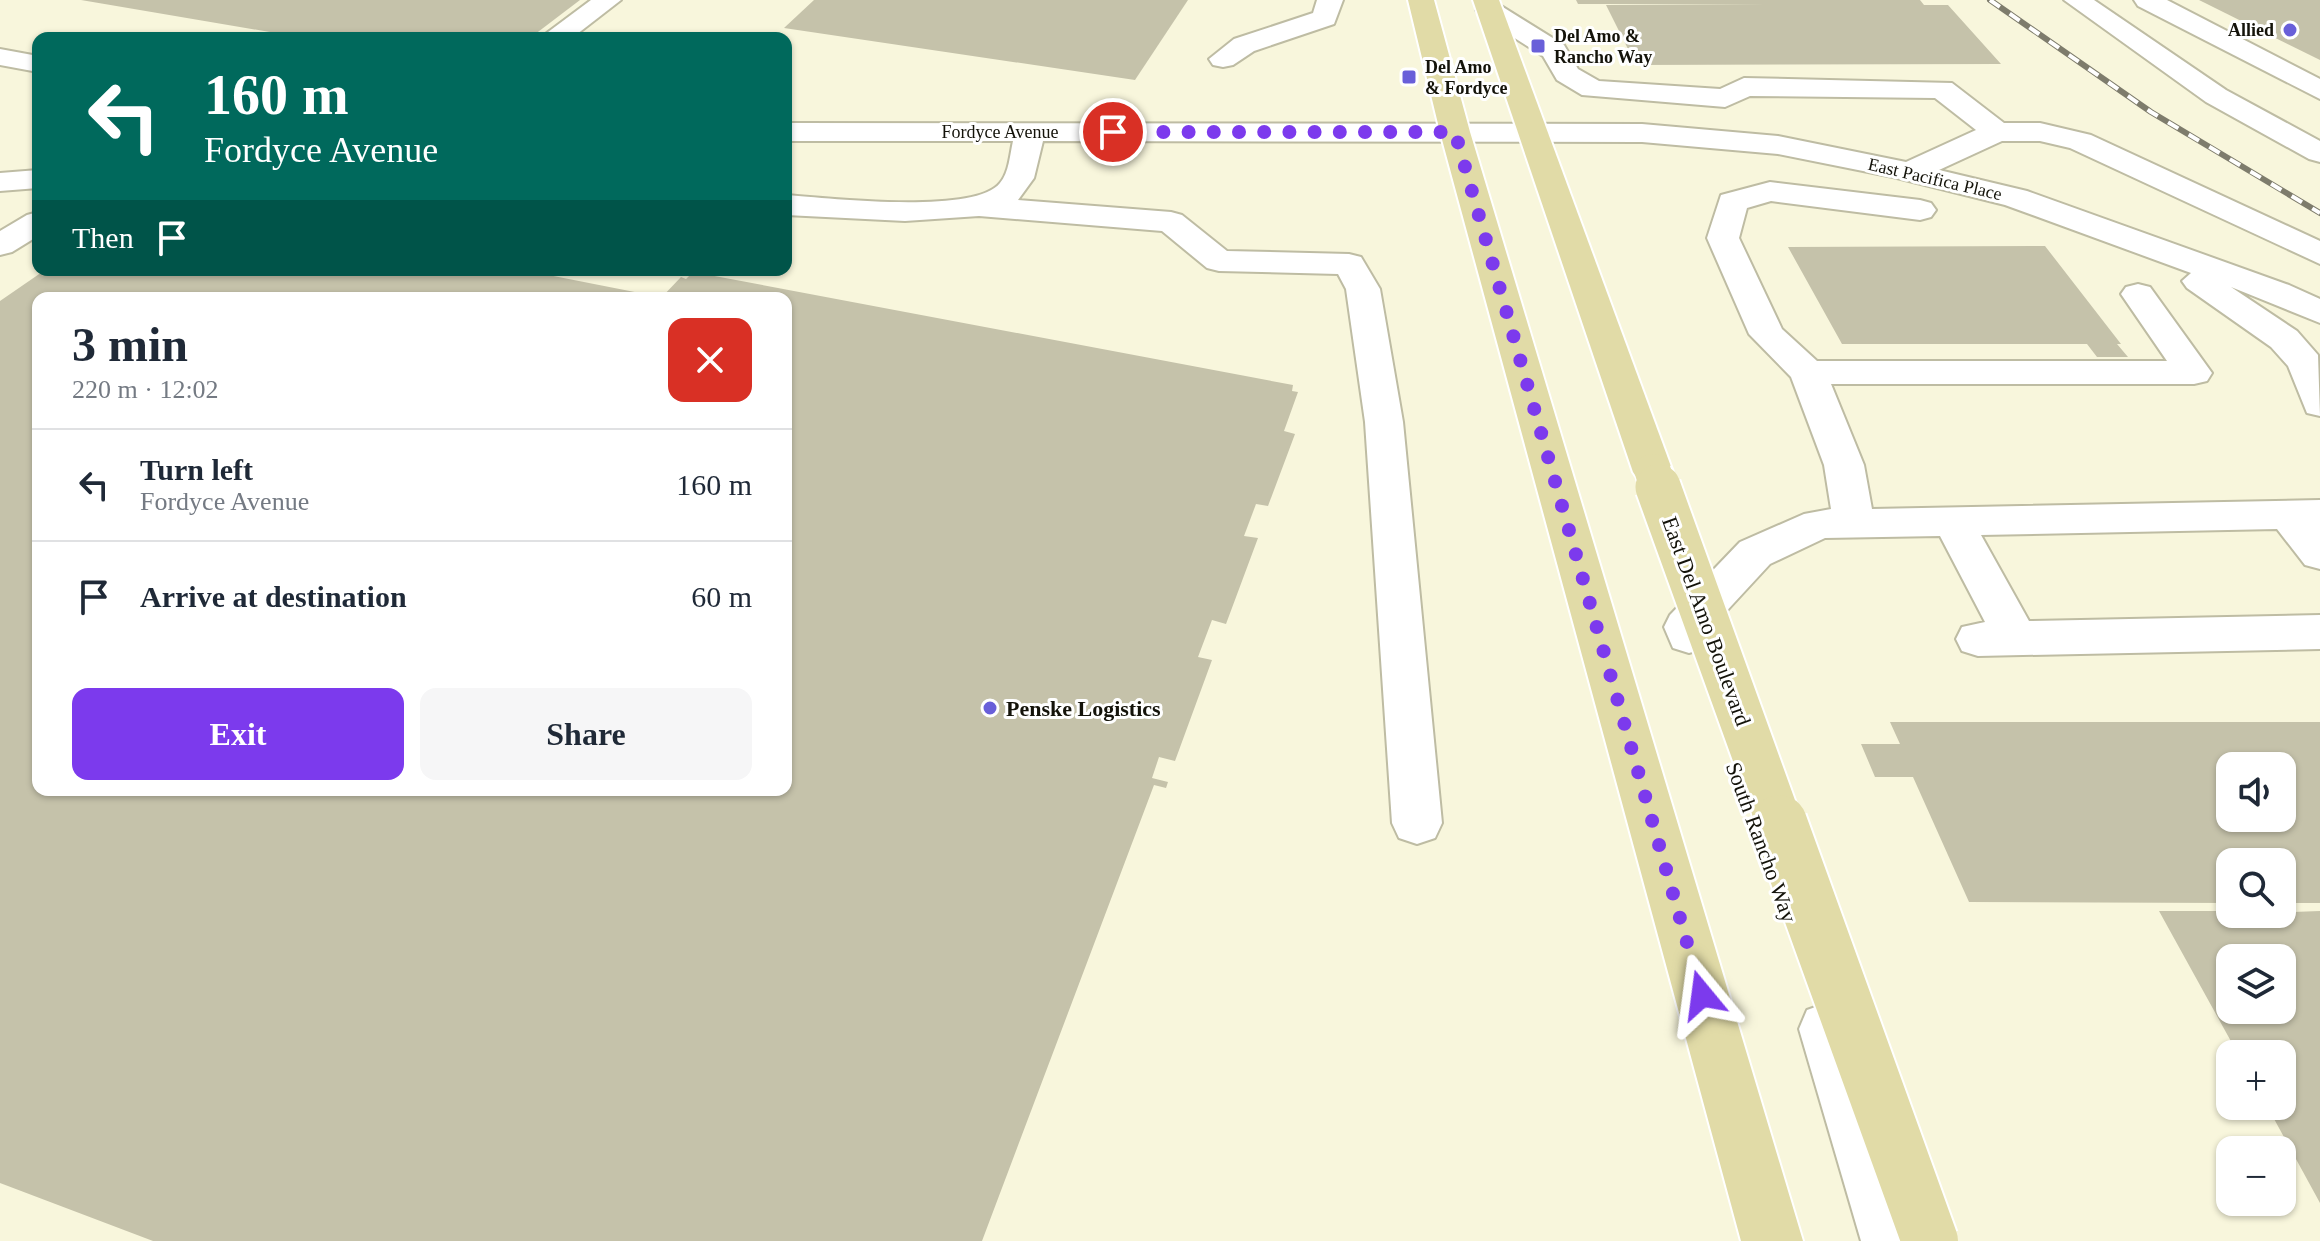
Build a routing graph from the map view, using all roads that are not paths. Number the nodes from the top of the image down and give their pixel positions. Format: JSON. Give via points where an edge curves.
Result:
{"nodes":[{"id":1,"x":608,"y":0,"type":"edge"},
{"id":2,"x":1330,"y":0,"type":"edge"},
{"id":3,"x":1421,"y":0,"type":"edge"},
{"id":4,"x":2077,"y":0,"type":"edge"},
{"id":5,"x":2147,"y":0,"type":"edge"},
{"id":6,"x":1488,"y":5,"type":"edge"},
{"id":7,"x":563,"y":32,"type":"edge"},
{"id":8,"x":0,"y":57,"type":"edge"},
{"id":9,"x":1223,"y":59,"type":"dead end"},
{"id":10,"x":32,"y":63,"type":"edge"},
{"id":11,"x":2320,"y":90,"type":"edge"},
{"id":12,"x":792,"y":132,"type":"edge"},
{"id":13,"x":1029,"y":132,"type":"junction"},
{"id":14,"x":1455,"y":132,"type":"junction"},
{"id":15,"x":1532,"y":132,"type":"junction"},
{"id":16,"x":1997,"y":132,"type":"junction"},
{"id":17,"x":2320,"y":153,"type":"edge"},
{"id":18,"x":1909,"y":172,"type":"junction"},
{"id":19,"x":32,"y":179,"type":"edge"},
{"id":20,"x":0,"y":182,"type":"edge"},
{"id":21,"x":792,"y":205,"type":"edge"},
{"id":22,"x":983,"y":207,"type":"junction"},
{"id":23,"x":1920,"y":210,"type":"dead end"},
{"id":24,"x":2238,"y":214,"type":"junction"},
{"id":25,"x":32,"y":226,"type":"edge"},
{"id":26,"x":2109,"y":232,"type":"junction"},
{"id":27,"x":0,"y":245,"type":"edge"},
{"id":28,"x":2320,"y":254,"type":"edge"},
{"id":29,"x":2219,"y":271,"type":"junction"},
{"id":30,"x":2138,"y":294,"type":"dead end"},
{"id":31,"x":2320,"y":312,"type":"edge"},
{"id":32,"x":1808,"y":372,"type":"junction"},
{"id":33,"x":2320,"y":404,"type":"edge"},
{"id":34,"x":2304,"y":514,"type":"edge"},
{"id":35,"x":1953,"y":522,"type":"junction"},
{"id":36,"x":1854,"y":523,"type":"junction"},
{"id":37,"x":2320,"y":554,"type":"edge"},
{"id":38,"x":2320,"y":632,"type":"edge"},
{"id":39,"x":1417,"y":823,"type":"dead end"},
{"id":40,"x":1772,"y":1241,"type":"edge"},
{"id":41,"x":1892,"y":1241,"type":"edge"},
{"id":42,"x":1930,"y":1241,"type":"edge"}],
"edges":[{"from":1,"to":7,"type":"street"},
{"from":2,"to":9,"type":"street","via":[[1325,18],[1234,48]]},
{"from":3,"to":14,"type":"main road"},
{"from":4,"to":17,"type":"street","via":[[2216,96]]},
{"from":5,"to":11,"type":"street"},
{"from":6,"to":15,"type":"main road","name":"East Del Amo Boulevard"},
{"from":6,"to":16,"type":"street","via":[[1554,51],[1567,74],[1592,89],[1725,98],[1744,87],[1942,89]]},
{"from":8,"to":10,"type":"street"},
{"from":12,"to":13,"type":"street","name":"Fordyce Avenue"},
{"from":13,"to":14,"type":"street","name":"Fordyce Avenue"},
{"from":13,"to":22,"type":"street","via":[[1021,172],[1010,193]]},
{"from":14,"to":15,"type":"street","name":"Fordyce Avenue"},
{"from":14,"to":40,"type":"main road"},
{"from":15,"to":18,"type":"street","name":"East Pacifica Place","via":[[1642,133],[1778,145]]},
{"from":15,"to":42,"type":"main road","name":"East Del Amo Boulevard","bridge":true},
{"from":16,"to":18,"type":"street"},
{"from":16,"to":24,"type":"street","via":[[2040,132],[2080,141]]},
{"from":18,"to":26,"type":"street","name":"East Pacifica Place","via":[[2016,198]]},
{"from":19,"to":20,"type":"street"},
{"from":21,"to":22,"type":"street","via":[[937,211]]},
{"from":22,"to":39,"type":"street","via":[[1171,222],[1219,261],[1349,264],[1363,289],[1384,422]]},
{"from":23,"to":32,"type":"street","via":[[1770,191],[1732,202],[1723,238],[1767,334]]},
{"from":24,"to":28,"type":"street"},
{"from":24,"to":29,"type":"street"},
{"from":25,"to":27,"type":"street"},
{"from":26,"to":29,"type":"street","name":"East Pacifica Place"},
{"from":26,"to":33,"type":"street","via":[[2199,280],[2284,339],[2305,363]]},
{"from":29,"to":31,"type":"street","name":"East Pacifica Place"},
{"from":30,"to":32,"type":"street","via":[[2194,373]]},
{"from":32,"to":36,"type":"street","via":[[1844,465]]},
{"from":34,"to":35,"type":"street","name":"South Rancho Way"},
{"from":34,"to":37,"type":"street"},
{"from":35,"to":36,"type":"street","name":"South Rancho Way"},
{"from":35,"to":38,"type":"street","via":[[1997,638]]},
{"from":36,"to":41,"type":"street","name":"South Rancho Way","via":[[1819,524],[1755,553],[1686,627],[1814,988]]}]}
